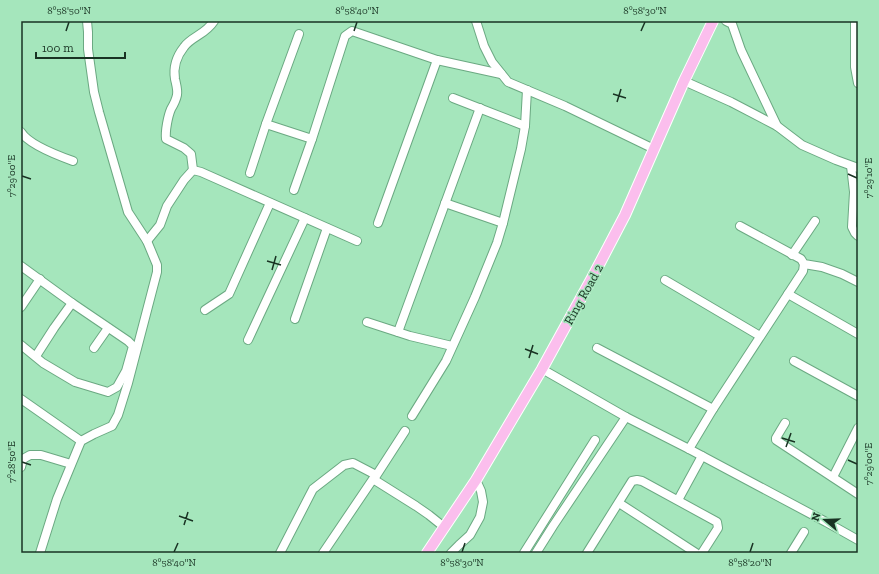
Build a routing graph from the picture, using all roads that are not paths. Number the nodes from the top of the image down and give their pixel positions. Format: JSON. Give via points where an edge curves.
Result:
{"nodes":[{"id":1,"x":87,"y":21,"type":"edge"},
{"id":2,"x":214,"y":21,"type":"edge"},
{"id":3,"x":476,"y":21,"type":"edge"},
{"id":4,"x":713,"y":21,"type":"edge"},
{"id":5,"x":726,"y":21,"type":"edge"},
{"id":6,"x":855,"y":21,"type":"edge"},
{"id":7,"x":299,"y":34,"type":"dead end"},
{"id":8,"x":437,"y":60,"type":"junction"},
{"id":9,"x":501,"y":74,"type":"junction"},
{"id":10,"x":684,"y":81,"type":"junction"},
{"id":11,"x":858,"y":83,"type":"edge"},
{"id":12,"x":527,"y":90,"type":"junction"},
{"id":13,"x":453,"y":98,"type":"dead end"},
{"id":14,"x":480,"y":108,"type":"junction"},
{"id":15,"x":266,"y":124,"type":"junction"},
{"id":16,"x":525,"y":126,"type":"junction"},
{"id":17,"x":777,"y":126,"type":"junction"},
{"id":18,"x":21,"y":132,"type":"edge"},
{"id":19,"x":312,"y":139,"type":"junction"},
{"id":20,"x":654,"y":149,"type":"junction"},
{"id":21,"x":73,"y":161,"type":"dead end"},
{"id":22,"x":855,"y":167,"type":"edge"},
{"id":23,"x":193,"y":170,"type":"junction"},
{"id":24,"x":250,"y":173,"type":"dead end"},
{"id":25,"x":294,"y":190,"type":"dead end"},
{"id":26,"x":270,"y":203,"type":"junction"},
{"id":27,"x":445,"y":203,"type":"junction"},
{"id":28,"x":305,"y":218,"type":"junction"},
{"id":29,"x":815,"y":221,"type":"dead end"},
{"id":30,"x":378,"y":223,"type":"dead end"},
{"id":31,"x":503,"y":223,"type":"junction"},
{"id":32,"x":740,"y":226,"type":"dead end"},
{"id":33,"x":327,"y":228,"type":"junction"},
{"id":34,"x":858,"y":236,"type":"edge"},
{"id":35,"x":147,"y":241,"type":"junction"},
{"id":36,"x":357,"y":241,"type":"dead end"},
{"id":37,"x":792,"y":255,"type":"junction"},
{"id":38,"x":804,"y":264,"type":"junction"},
{"id":39,"x":21,"y":266,"type":"edge"},
{"id":40,"x":40,"y":279,"type":"junction"},
{"id":41,"x":665,"y":280,"type":"dead end"},
{"id":42,"x":858,"y":282,"type":"edge"},
{"id":43,"x":788,"y":294,"type":"junction"},
{"id":44,"x":72,"y":303,"type":"junction"},
{"id":45,"x":21,"y":307,"type":"edge"},
{"id":46,"x":205,"y":310,"type":"dead end"},
{"id":47,"x":295,"y":319,"type":"dead end"},
{"id":48,"x":367,"y":322,"type":"dead end"},
{"id":49,"x":108,"y":328,"type":"junction"},
{"id":50,"x":398,"y":332,"type":"junction"},
{"id":51,"x":858,"y":334,"type":"edge"},
{"id":52,"x":760,"y":336,"type":"junction"},
{"id":53,"x":248,"y":340,"type":"dead end"},
{"id":54,"x":21,"y":346,"type":"edge"},
{"id":55,"x":452,"y":346,"type":"junction"},
{"id":56,"x":94,"y":348,"type":"dead end"},
{"id":57,"x":597,"y":348,"type":"dead end"},
{"id":58,"x":36,"y":356,"type":"junction"},
{"id":59,"x":794,"y":361,"type":"dead end"},
{"id":60,"x":542,"y":369,"type":"junction"},
{"id":61,"x":858,"y":396,"type":"edge"},
{"id":62,"x":21,"y":399,"type":"edge"},
{"id":63,"x":713,"y":409,"type":"junction"},
{"id":64,"x":412,"y":416,"type":"dead end"},
{"id":65,"x":626,"y":417,"type":"junction"},
{"id":66,"x":785,"y":423,"type":"dead end"},
{"id":67,"x":858,"y":428,"type":"edge"},
{"id":68,"x":405,"y":431,"type":"dead end"},
{"id":69,"x":595,"y":440,"type":"dead end"},
{"id":70,"x":81,"y":441,"type":"junction"},
{"id":71,"x":689,"y":449,"type":"junction"},
{"id":72,"x":702,"y":456,"type":"junction"},
{"id":73,"x":71,"y":464,"type":"junction"},
{"id":74,"x":21,"y":467,"type":"edge"},
{"id":75,"x":375,"y":477,"type":"junction"},
{"id":76,"x":833,"y":477,"type":"junction"},
{"id":77,"x":476,"y":480,"type":"junction"},
{"id":78,"x":858,"y":494,"type":"edge"},
{"id":79,"x":678,"y":500,"type":"junction"},
{"id":80,"x":619,"y":503,"type":"junction"},
{"id":81,"x":444,"y":527,"type":"junction"},
{"id":82,"x":804,"y":532,"type":"dead end"},
{"id":83,"x":858,"y":540,"type":"edge"},
{"id":84,"x":40,"y":553,"type":"edge"},
{"id":85,"x":280,"y":553,"type":"edge"},
{"id":86,"x":323,"y":553,"type":"edge"},
{"id":87,"x":427,"y":553,"type":"edge"},
{"id":88,"x":451,"y":553,"type":"edge"},
{"id":89,"x":524,"y":553,"type":"edge"},
{"id":90,"x":536,"y":553,"type":"edge"},
{"id":91,"x":587,"y":553,"type":"edge"},
{"id":92,"x":696,"y":553,"type":"edge"},
{"id":93,"x":702,"y":553,"type":"edge"},
{"id":94,"x":791,"y":553,"type":"edge"}],
"edges":[{"from":1,"to":35,"type":"street","via":[[88,49],[99,112],[128,212]]},
{"from":2,"to":23,"type":"street","via":[[184,46],[176,61],[176,102],[171,110],[165,134],[166,139],[191,154]]},
{"from":3,"to":9,"type":"street","via":[[484,46]]},
{"from":4,"to":10,"type":"main road","name":"Ring Road 2"},
{"from":5,"to":17,"type":"street","via":[[732,24],[741,50]]},
{"from":6,"to":11,"type":"street","via":[[855,67]]},
{"from":7,"to":15,"type":"street"},
{"from":8,"to":9,"type":"street"},
{"from":8,"to":19,"type":"street","via":[[352,32],[345,36]]},
{"from":8,"to":30,"type":"street"},
{"from":9,"to":12,"type":"street","via":[[508,82]]},
{"from":10,"to":17,"type":"street"},
{"from":10,"to":20,"type":"main road","name":"Ring Road 2"},
{"from":12,"to":16,"type":"street"},
{"from":12,"to":20,"type":"street"},
{"from":13,"to":14,"type":"street"},
{"from":14,"to":16,"type":"street"},
{"from":14,"to":27,"type":"street"},
{"from":15,"to":19,"type":"street"},
{"from":15,"to":24,"type":"street"},
{"from":16,"to":31,"type":"street"},
{"from":17,"to":22,"type":"street","via":[[802,145]]},
{"from":18,"to":21,"type":"street","via":[[38,146]]},
{"from":19,"to":25,"type":"street"},
{"from":20,"to":60,"type":"main road","name":"Ring Road 2","via":[[625,215]]},
{"from":22,"to":34,"type":"street","via":[[852,227]]},
{"from":23,"to":26,"type":"street"},
{"from":23,"to":35,"type":"street","via":[[167,206],[160,225]]},
{"from":26,"to":28,"type":"street"},
{"from":26,"to":46,"type":"street","via":[[228,294]]},
{"from":27,"to":31,"type":"street"},
{"from":27,"to":50,"type":"street"},
{"from":28,"to":33,"type":"street"},
{"from":28,"to":53,"type":"street"},
{"from":29,"to":37,"type":"street"},
{"from":31,"to":55,"type":"street","via":[[475,297]]},
{"from":32,"to":37,"type":"street"},
{"from":33,"to":36,"type":"street"},
{"from":33,"to":47,"type":"street"},
{"from":35,"to":70,"type":"street","via":[[157,265],[157,272],[118,415],[112,426]]},
{"from":37,"to":38,"type":"street"},
{"from":38,"to":42,"type":"street","via":[[822,267]]},
{"from":38,"to":43,"type":"street","via":[[803,271]]},
{"from":39,"to":40,"type":"street"},
{"from":40,"to":44,"type":"street"},
{"from":40,"to":45,"type":"street"},
{"from":41,"to":52,"type":"street"},
{"from":43,"to":51,"type":"street"},
{"from":43,"to":52,"type":"street"},
{"from":44,"to":49,"type":"street"},
{"from":44,"to":58,"type":"street"},
{"from":48,"to":50,"type":"street"},
{"from":49,"to":56,"type":"street"},
{"from":49,"to":58,"type":"street","via":[[133,346],[126,370],[117,387],[108,392],[76,382],[43,363]]},
{"from":50,"to":55,"type":"street"},
{"from":52,"to":63,"type":"street"},
{"from":54,"to":58,"type":"street"},
{"from":55,"to":64,"type":"street","via":[[446,361]]},
{"from":57,"to":63,"type":"street"},
{"from":59,"to":61,"type":"street"},
{"from":60,"to":65,"type":"street"},
{"from":60,"to":77,"type":"main road","name":"Ring Road 2"},
{"from":62,"to":70,"type":"street"},
{"from":63,"to":71,"type":"street"},
{"from":65,"to":71,"type":"street"},
{"from":65,"to":90,"type":"street"},
{"from":66,"to":76,"type":"street","via":[[776,440]]},
{"from":67,"to":76,"type":"street"},
{"from":68,"to":75,"type":"street"},
{"from":69,"to":89,"type":"street"},
{"from":70,"to":73,"type":"street"},
{"from":71,"to":72,"type":"street"},
{"from":72,"to":79,"type":"street"},
{"from":72,"to":83,"type":"street"},
{"from":73,"to":74,"type":"street","via":[[41,455],[30,455],[23,459]]},
{"from":73,"to":84,"type":"street"},
{"from":75,"to":81,"type":"street"},
{"from":75,"to":85,"type":"street","via":[[353,463],[344,465],[313,489]]},
{"from":75,"to":86,"type":"street"},
{"from":76,"to":78,"type":"street"},
{"from":77,"to":81,"type":"main road","name":"Ring Road 2"},
{"from":77,"to":88,"type":"street","via":[[483,502],[480,517],[470,535]]},
{"from":79,"to":80,"type":"street","via":[[637,480],[632,481]]},
{"from":79,"to":93,"type":"street","via":[[717,522],[718,528]]},
{"from":80,"to":91,"type":"street"},
{"from":80,"to":92,"type":"street"},
{"from":81,"to":87,"type":"main road","name":"Ring Road 2"},
{"from":82,"to":94,"type":"street"}]}
